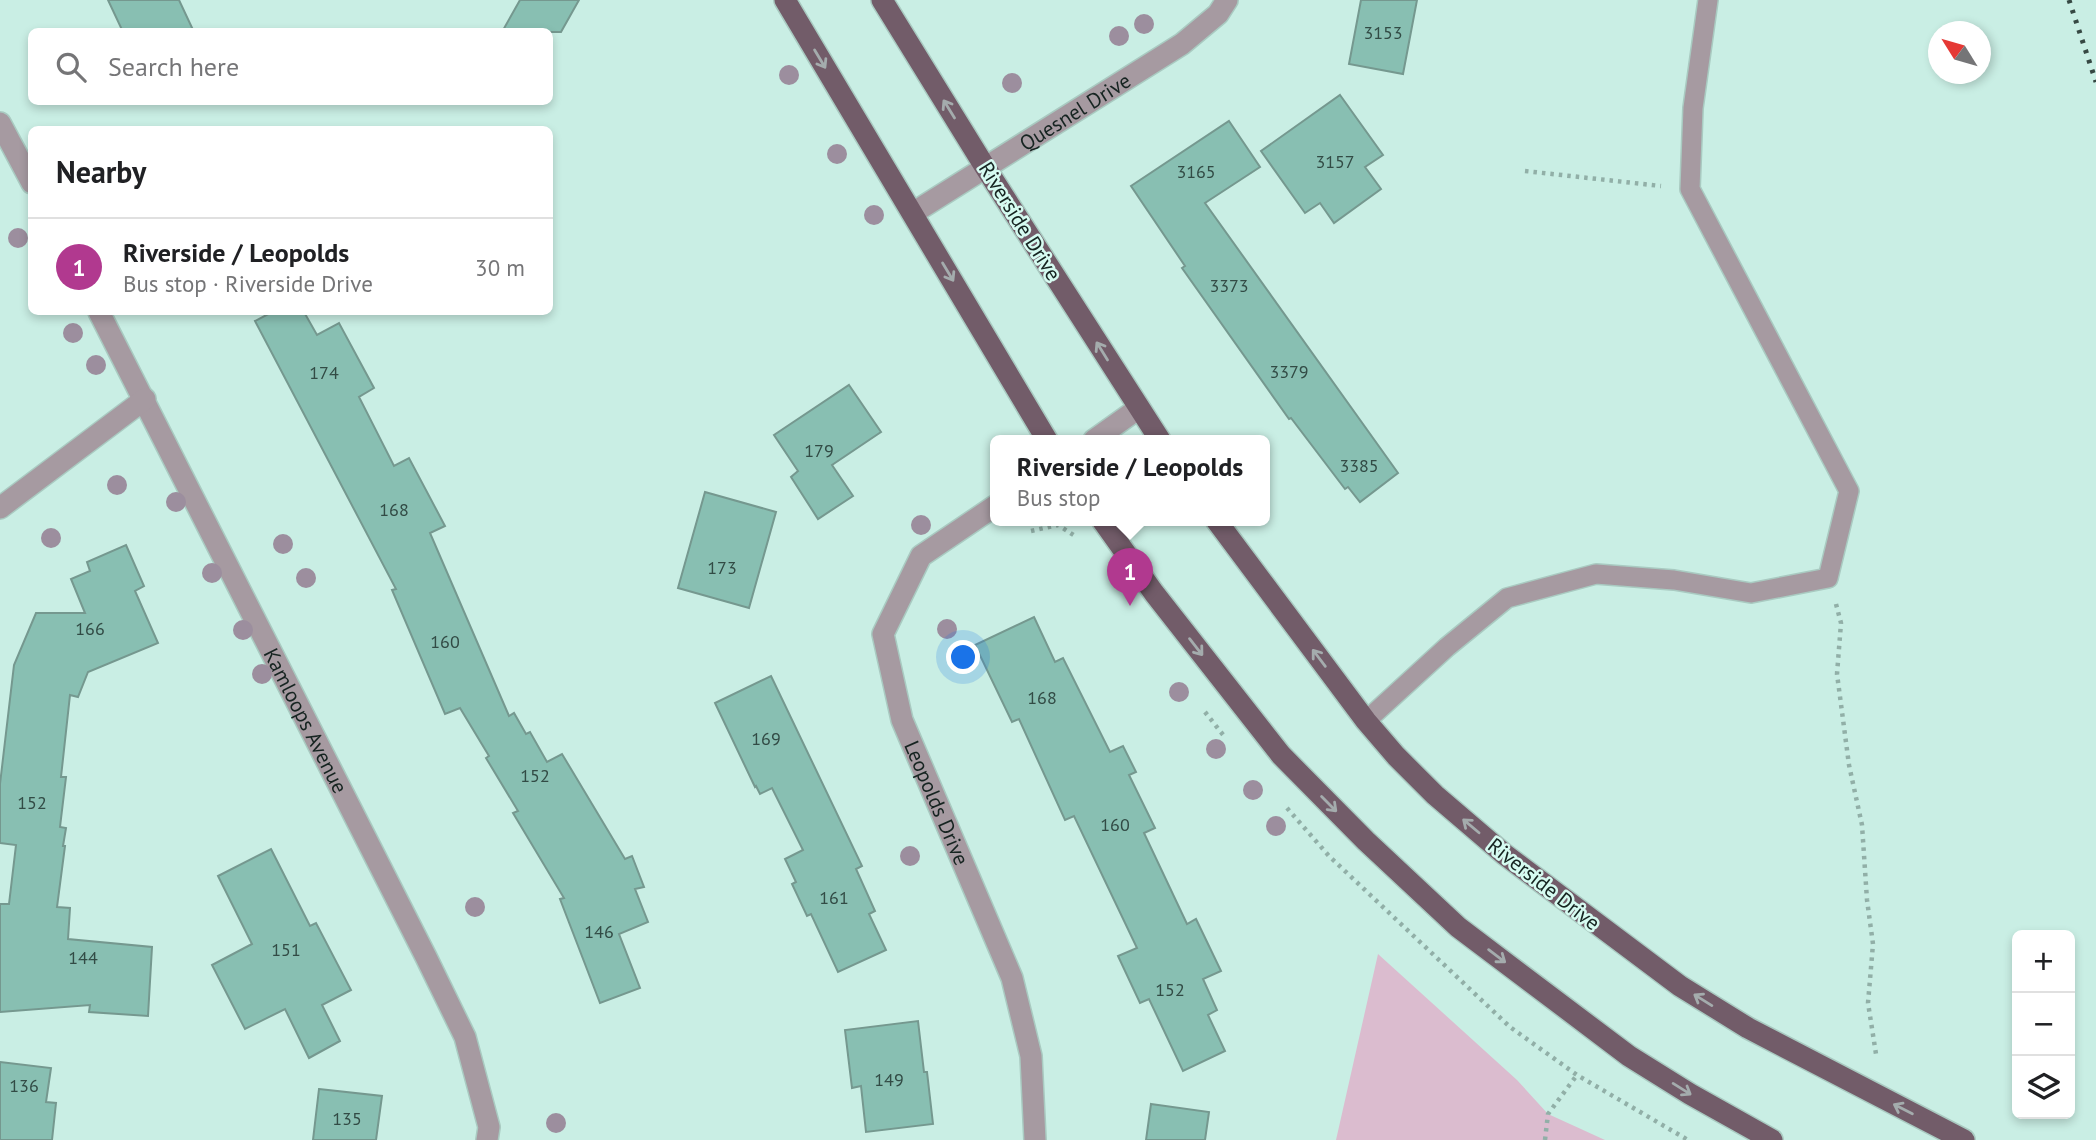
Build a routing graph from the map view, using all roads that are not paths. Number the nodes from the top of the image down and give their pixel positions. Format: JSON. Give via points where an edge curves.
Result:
{"nodes":[{"id":1,"x":785,"y":0,"type":"edge"},
{"id":2,"x":882,"y":0,"type":"edge"},
{"id":3,"x":1227,"y":0,"type":"edge"},
{"id":4,"x":1708,"y":0,"type":"edge"},
{"id":5,"x":0,"y":123,"type":"edge"},
{"id":6,"x":985,"y":167,"type":"junction"},
{"id":7,"x":28,"y":176,"type":"edge"},
{"id":8,"x":913,"y":213,"type":"junction"},
{"id":9,"x":101,"y":315,"type":"edge"},
{"id":10,"x":145,"y":399,"type":"junction"},
{"id":11,"x":1139,"y":408,"type":"junction"},
{"id":12,"x":1044,"y":435,"type":"edge"},
{"id":13,"x":1101,"y":435,"type":"edge"},
{"id":14,"x":1157,"y":435,"type":"edge"},
{"id":15,"x":0,"y":508,"type":"edge"},
{"id":16,"x":990,"y":509,"type":"edge"},
{"id":17,"x":1106,"y":526,"type":"edge"},
{"id":18,"x":1220,"y":526,"type":"edge"},
{"id":19,"x":1366,"y":721,"type":"junction"},
{"id":20,"x":487,"y":1140,"type":"edge"},
{"id":21,"x":1035,"y":1140,"type":"edge"},
{"id":22,"x":1772,"y":1140,"type":"edge"},
{"id":23,"x":1964,"y":1140,"type":"edge"}],
"edges":[{"from":1,"to":8,"type":"main road","one_way":true},
{"from":6,"to":2,"type":"main road","name":"Riverside Drive","one_way":true},
{"from":3,"to":6,"type":"street","name":"Quesnel Drive","via":[[1218,14],[1182,44]]},
{"from":4,"to":19,"type":"lane","via":[[1693,108],[1690,189],[1849,491],[1828,578],[1751,593],[1674,580],[1596,574],[1507,598]]},
{"from":5,"to":7,"type":"street"},
{"from":6,"to":8,"type":"street","name":"Quesnel Drive"},
{"from":11,"to":6,"type":"main road","name":"Riverside Drive","one_way":true},
{"from":8,"to":12,"type":"main road","one_way":true},
{"from":9,"to":10,"type":"street","name":"Kamloops Avenue"},
{"from":10,"to":15,"type":"street"},
{"from":10,"to":20,"type":"street","name":"Kamloops Avenue","via":[[465,1037],[489,1127]]},
{"from":11,"to":13,"type":"street"},
{"from":11,"to":14,"type":"main road","name":"Riverside Drive"},
{"from":16,"to":21,"type":"street","name":"Leopolds Drive","via":[[921,556],[883,634],[902,720],[1012,978],[1031,1056]]},
{"from":17,"to":22,"type":"main road","one_way":true,"via":[[1281,755],[1458,927],[1629,1056]]},
{"from":19,"to":18,"type":"main road","name":"Riverside Drive","one_way":true},
{"from":23,"to":19,"type":"main road","name":"Riverside Drive","one_way":true,"via":[[1748,1028],[1680,986],[1504,854],[1435,795]]}]}
